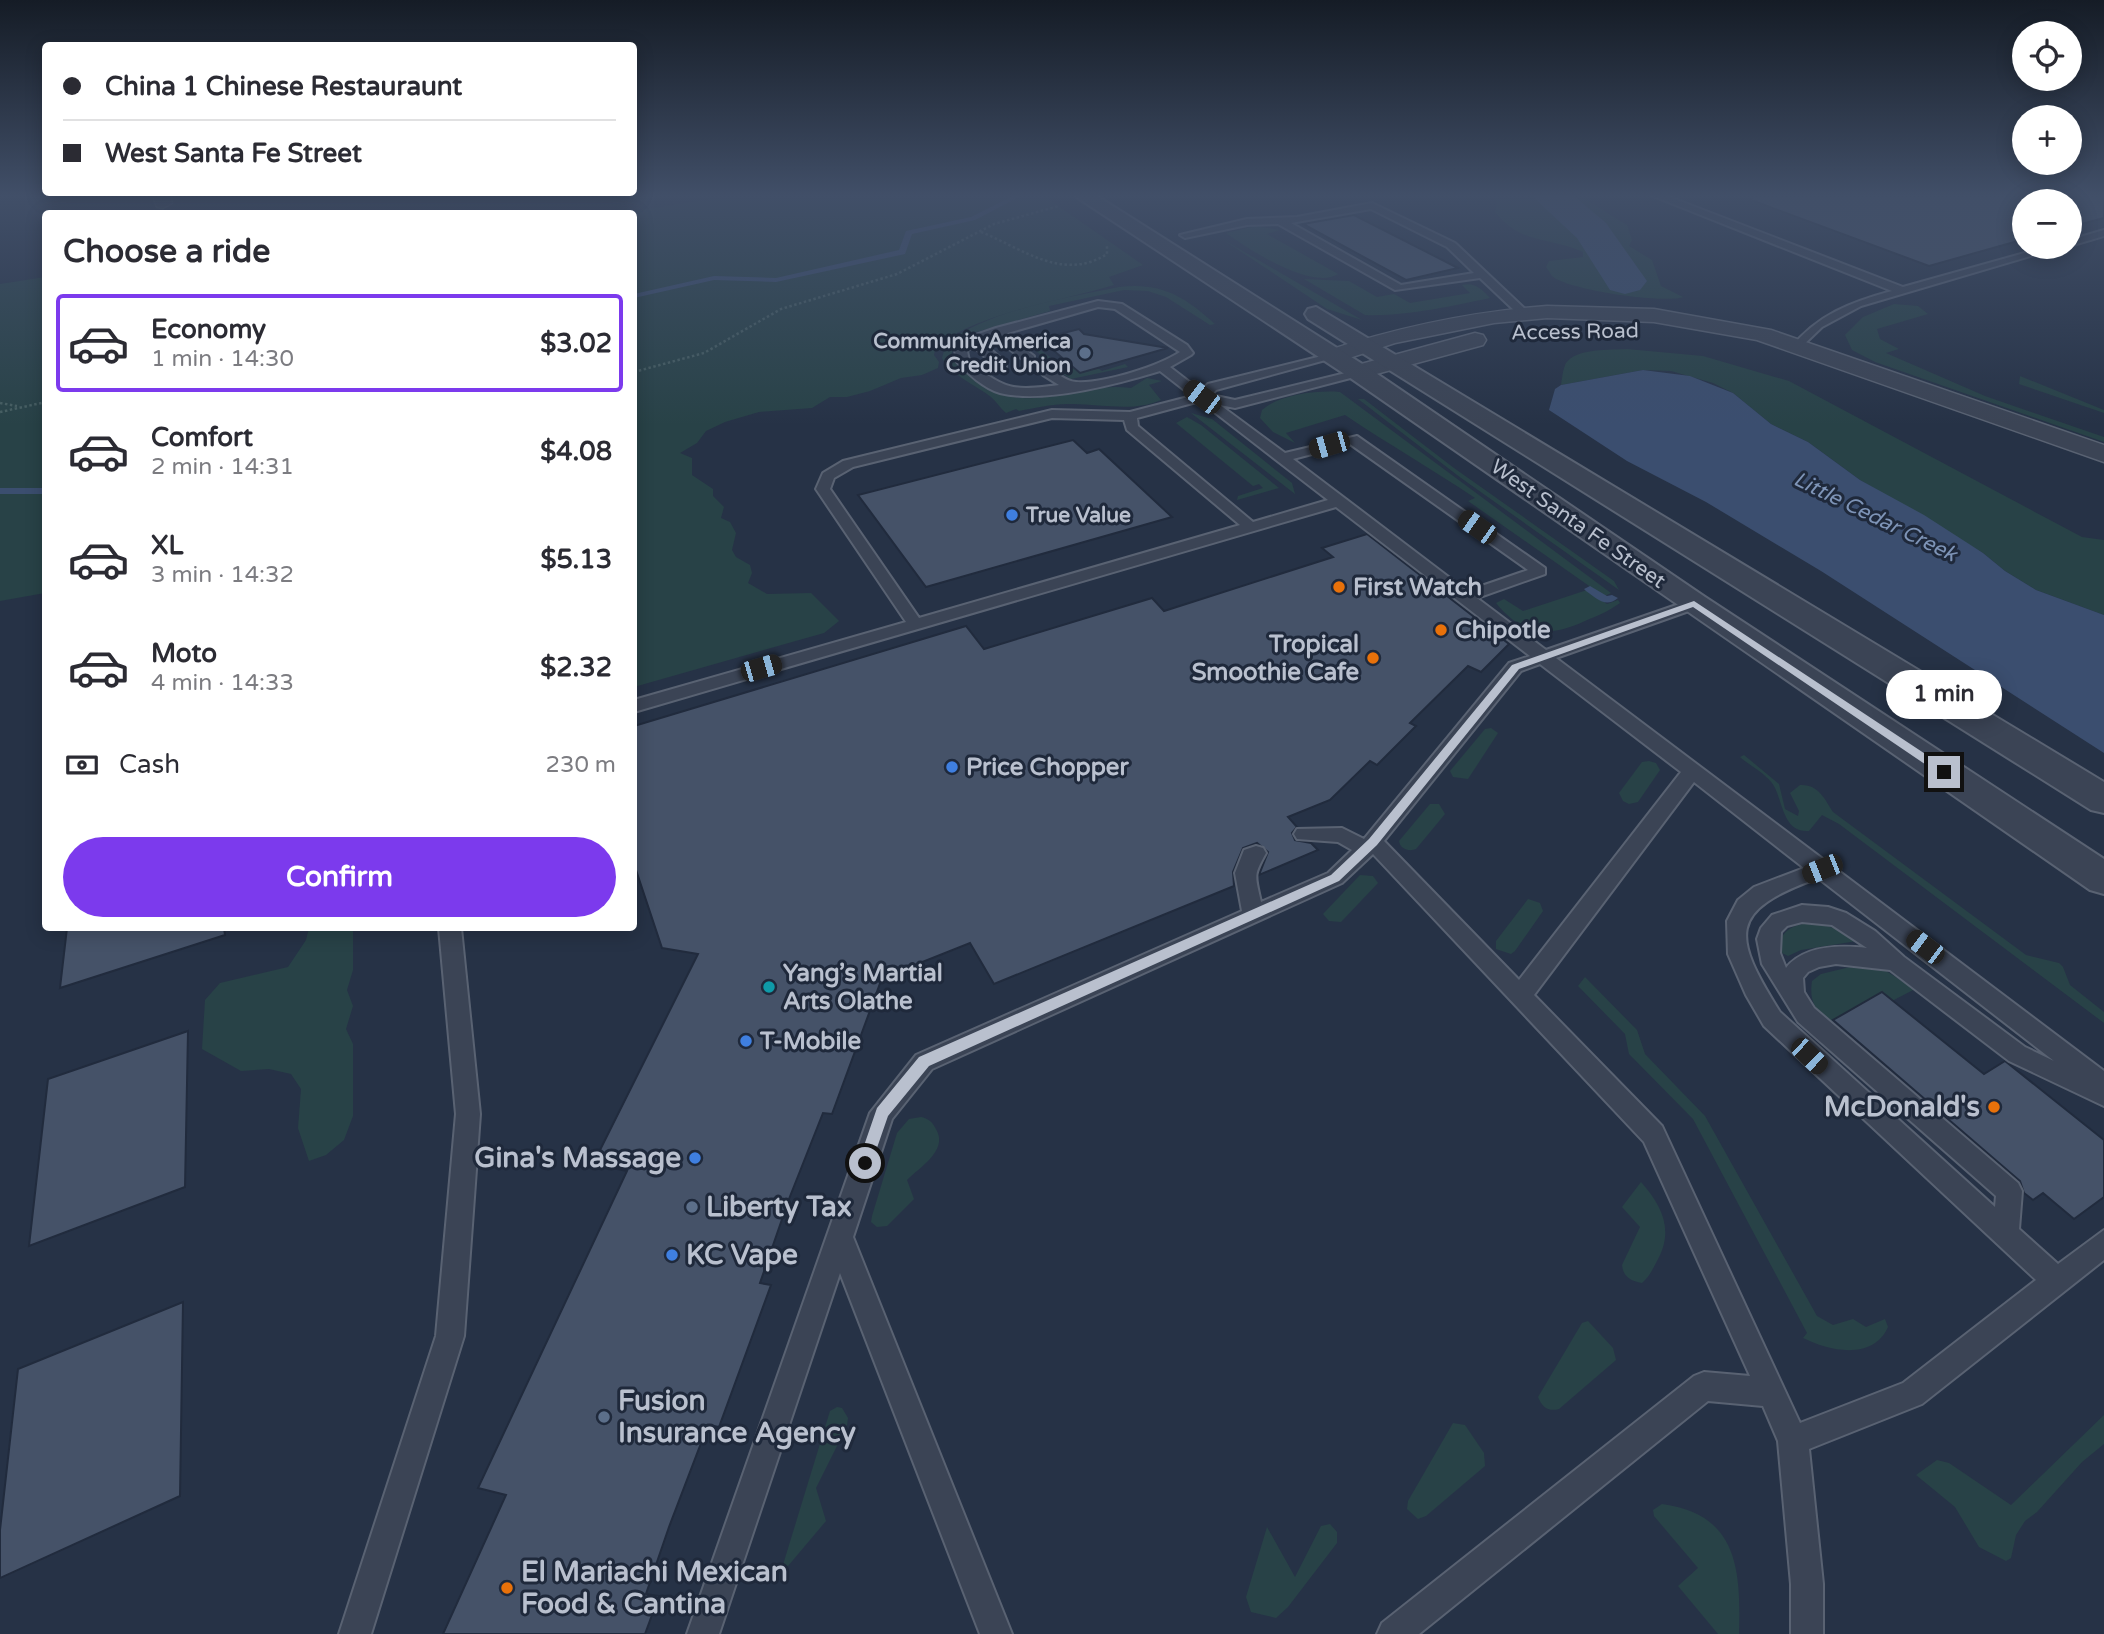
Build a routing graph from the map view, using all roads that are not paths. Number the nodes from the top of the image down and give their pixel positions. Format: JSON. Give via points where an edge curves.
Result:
{"nodes":[{"id":1,"x":1211,"y":272,"type":"edge"},
{"id":2,"x":1371,"y":272,"type":"edge"},
{"id":3,"x":1854,"y":272,"type":"edge"},
{"id":4,"x":1964,"y":272,"type":"edge"},
{"id":5,"x":1485,"y":274,"type":"joint"},
{"id":6,"x":1900,"y":290,"type":"junction"},
{"id":7,"x":1293,"y":300,"type":"dead end"},
{"id":8,"x":1521,"y":311,"type":"junction"},
{"id":9,"x":995,"y":332,"type":"junction"},
{"id":10,"x":974,"y":341,"type":"junction"},
{"id":11,"x":1796,"y":349,"type":"junction"},
{"id":12,"x":1352,"y":357,"type":"junction"},
{"id":13,"x":1030,"y":359,"type":"dead end"},
{"id":14,"x":1016,"y":362,"type":"dead end"},
{"id":15,"x":1395,"y":362,"type":"junction"},
{"id":16,"x":1160,"y":365,"type":"junction"},
{"id":17,"x":1002,"y":366,"type":"dead end"},
{"id":18,"x":1047,"y":372,"type":"dead end"},
{"id":19,"x":1034,"y":376,"type":"dead end"},
{"id":20,"x":1020,"y":380,"type":"dead end"},
{"id":21,"x":1073,"y":387,"type":"junction"},
{"id":22,"x":1047,"y":391,"type":"junction"},
{"id":23,"x":1202,"y":397,"type":"junction"},
{"id":24,"x":1130,"y":416,"type":"junction"},
{"id":25,"x":2104,"y":454,"type":"edge"},
{"id":26,"x":1283,"y":458,"type":"junction"},
{"id":27,"x":1340,"y":501,"type":"junction"},
{"id":28,"x":1251,"y":527,"type":"junction"},
{"id":29,"x":1466,"y":597,"type":"junction"},
{"id":30,"x":1694,"y":604,"type":"junction"},
{"id":31,"x":915,"y":623,"type":"junction"},
{"id":32,"x":1544,"y":657,"type":"junction"},
{"id":33,"x":637,"y":705,"type":"edge"},
{"id":34,"x":1692,"y":771,"type":"junction"},
{"id":35,"x":2104,"y":800,"type":"edge"},
{"id":36,"x":1304,"y":834,"type":"dead end"},
{"id":37,"x":1370,"y":846,"type":"junction"},
{"id":38,"x":1256,"y":853,"type":"dead end"},
{"id":39,"x":1822,"y":869,"type":"junction"},
{"id":40,"x":2104,"y":879,"type":"edge"},
{"id":41,"x":1252,"y":915,"type":"junction"},
{"id":42,"x":450,"y":931,"type":"edge"},
{"id":43,"x":1910,"y":971,"type":"junction"},
{"id":44,"x":1520,"y":996,"type":"junction"},
{"id":45,"x":1796,"y":1002,"type":"junction"},
{"id":46,"x":2104,"y":1085,"type":"edge"},
{"id":47,"x":2104,"y":1095,"type":"edge"},
{"id":48,"x":2006,"y":1236,"type":"junction"},
{"id":49,"x":840,"y":1238,"type":"junction"},
{"id":50,"x":2104,"y":1243,"type":"edge"},
{"id":51,"x":2057,"y":1281,"type":"junction"},
{"id":52,"x":1771,"y":1393,"type":"junction"},
{"id":53,"x":1793,"y":1440,"type":"junction"},
{"id":54,"x":355,"y":1634,"type":"edge"},
{"id":55,"x":703,"y":1634,"type":"edge"},
{"id":56,"x":996,"y":1634,"type":"edge"},
{"id":57,"x":1393,"y":1634,"type":"edge"},
{"id":58,"x":1807,"y":1634,"type":"edge"}],
"edges":[{"from":1,"to":12,"type":"street","name":"West Santa Fe Street"},
{"from":2,"to":5,"type":"lane","via":[[1399,288]]},
{"from":3,"to":6,"type":"lane"},
{"from":4,"to":6,"type":"lane"},
{"from":5,"to":8,"type":"lane"},
{"from":6,"to":11,"type":"lane","via":[[1838,313],[1818,325]]},
{"from":7,"to":12,"type":"street","name":"West Santa Fe Street"},
{"from":8,"to":11,"type":"street","name":"Access Road","via":[[1690,320],[1763,335]]},
{"from":8,"to":12,"type":"street","name":"Access Road","via":[[1446,323]]},
{"from":9,"to":10,"type":"lane"},
{"from":9,"to":13,"type":"lane"},
{"from":9,"to":14,"type":"lane","via":[[987,340]]},
{"from":9,"to":16,"type":"lane","via":[[1109,304],[1187,353]]},
{"from":10,"to":17,"type":"lane"},
{"from":10,"to":22,"type":"lane","via":[[961,350],[962,362],[1000,390]]},
{"from":11,"to":15,"type":"street","name":"Access Road","via":[[1654,331],[1561,328],[1493,335]]},
{"from":11,"to":25,"type":"street","name":"Access Road"},
{"from":12,"to":15,"type":"street","name":"West Santa Fe Street"},
{"from":12,"to":23,"type":"lane","via":[[1212,387]]},
{"from":12,"to":23,"type":"lane","via":[[1235,404]]},
{"from":12,"to":30,"type":"street","name":"West Santa Fe Street"},
{"from":15,"to":35,"type":"street","name":"West Santa Fe Street"},
{"from":16,"to":21,"type":"lane"},
{"from":16,"to":23,"type":"lane"},
{"from":18,"to":21,"type":"lane"},
{"from":19,"to":21,"type":"lane","via":[[1041,382]]},
{"from":20,"to":22,"type":"lane"},
{"from":21,"to":22,"type":"lane"},
{"from":23,"to":24,"type":"lane"},
{"from":23,"to":26,"type":"lane"},
{"from":24,"to":28,"type":"lane","via":[[1132,427]]},
{"from":24,"to":31,"type":"lane","via":[[1052,414],[848,464],[828,476],[823,489]]},
{"from":26,"to":27,"type":"lane"},
{"from":26,"to":29,"type":"lane","via":[[1352,439],[1539,571]]},
{"from":27,"to":28,"type":"lane"},
{"from":27,"to":29,"type":"lane"},
{"from":28,"to":31,"type":"lane"},
{"from":29,"to":32,"type":"lane"},
{"from":30,"to":32,"type":"lane"},
{"from":30,"to":40,"type":"street","name":"West Santa Fe Street"},
{"from":31,"to":33,"type":"lane"},
{"from":32,"to":34,"type":"lane"},
{"from":32,"to":37,"type":"lane","via":[[1515,667]]},
{"from":34,"to":39,"type":"lane"},
{"from":34,"to":44,"type":"lane"},
{"from":36,"to":37,"type":"lane","via":[[1342,835]]},
{"from":37,"to":41,"type":"lane","via":[[1335,878]]},
{"from":37,"to":44,"type":"lane"},
{"from":38,"to":41,"type":"lane","via":[[1245,873]]},
{"from":39,"to":46,"type":"lane"},
{"from":39,"to":48,"type":"lane","via":[[1762,893],[1742,909],[1734,934],[1741,967],[1772,1019]]},
{"from":41,"to":49,"type":"lane","via":[[924,1062],[882,1113]]},
{"from":42,"to":54,"type":"lane","via":[[468,1114],[450,1336]]},
{"from":43,"to":45,"type":"lane","via":[[1877,956],[1823,956],[1791,975],[1789,985]]},
{"from":43,"to":45,"type":"lane","via":[[1838,919],[1790,914],[1773,925],[1767,938],[1773,967]]},
{"from":43,"to":47,"type":"lane","via":[[2017,1054]]},
{"from":44,"to":52,"type":"lane","via":[[1653,1133]]},
{"from":45,"to":48,"type":"lane","via":[[2008,1191]]},
{"from":48,"to":51,"type":"lane"},
{"from":49,"to":55,"type":"lane"},
{"from":49,"to":56,"type":"lane"},
{"from":50,"to":51,"type":"lane"},
{"from":51,"to":53,"type":"lane","via":[[1912,1394]]},
{"from":52,"to":53,"type":"lane"},
{"from":52,"to":57,"type":"lane","via":[[1704,1386]]},
{"from":53,"to":58,"type":"lane","via":[[1807,1584]]}]}
